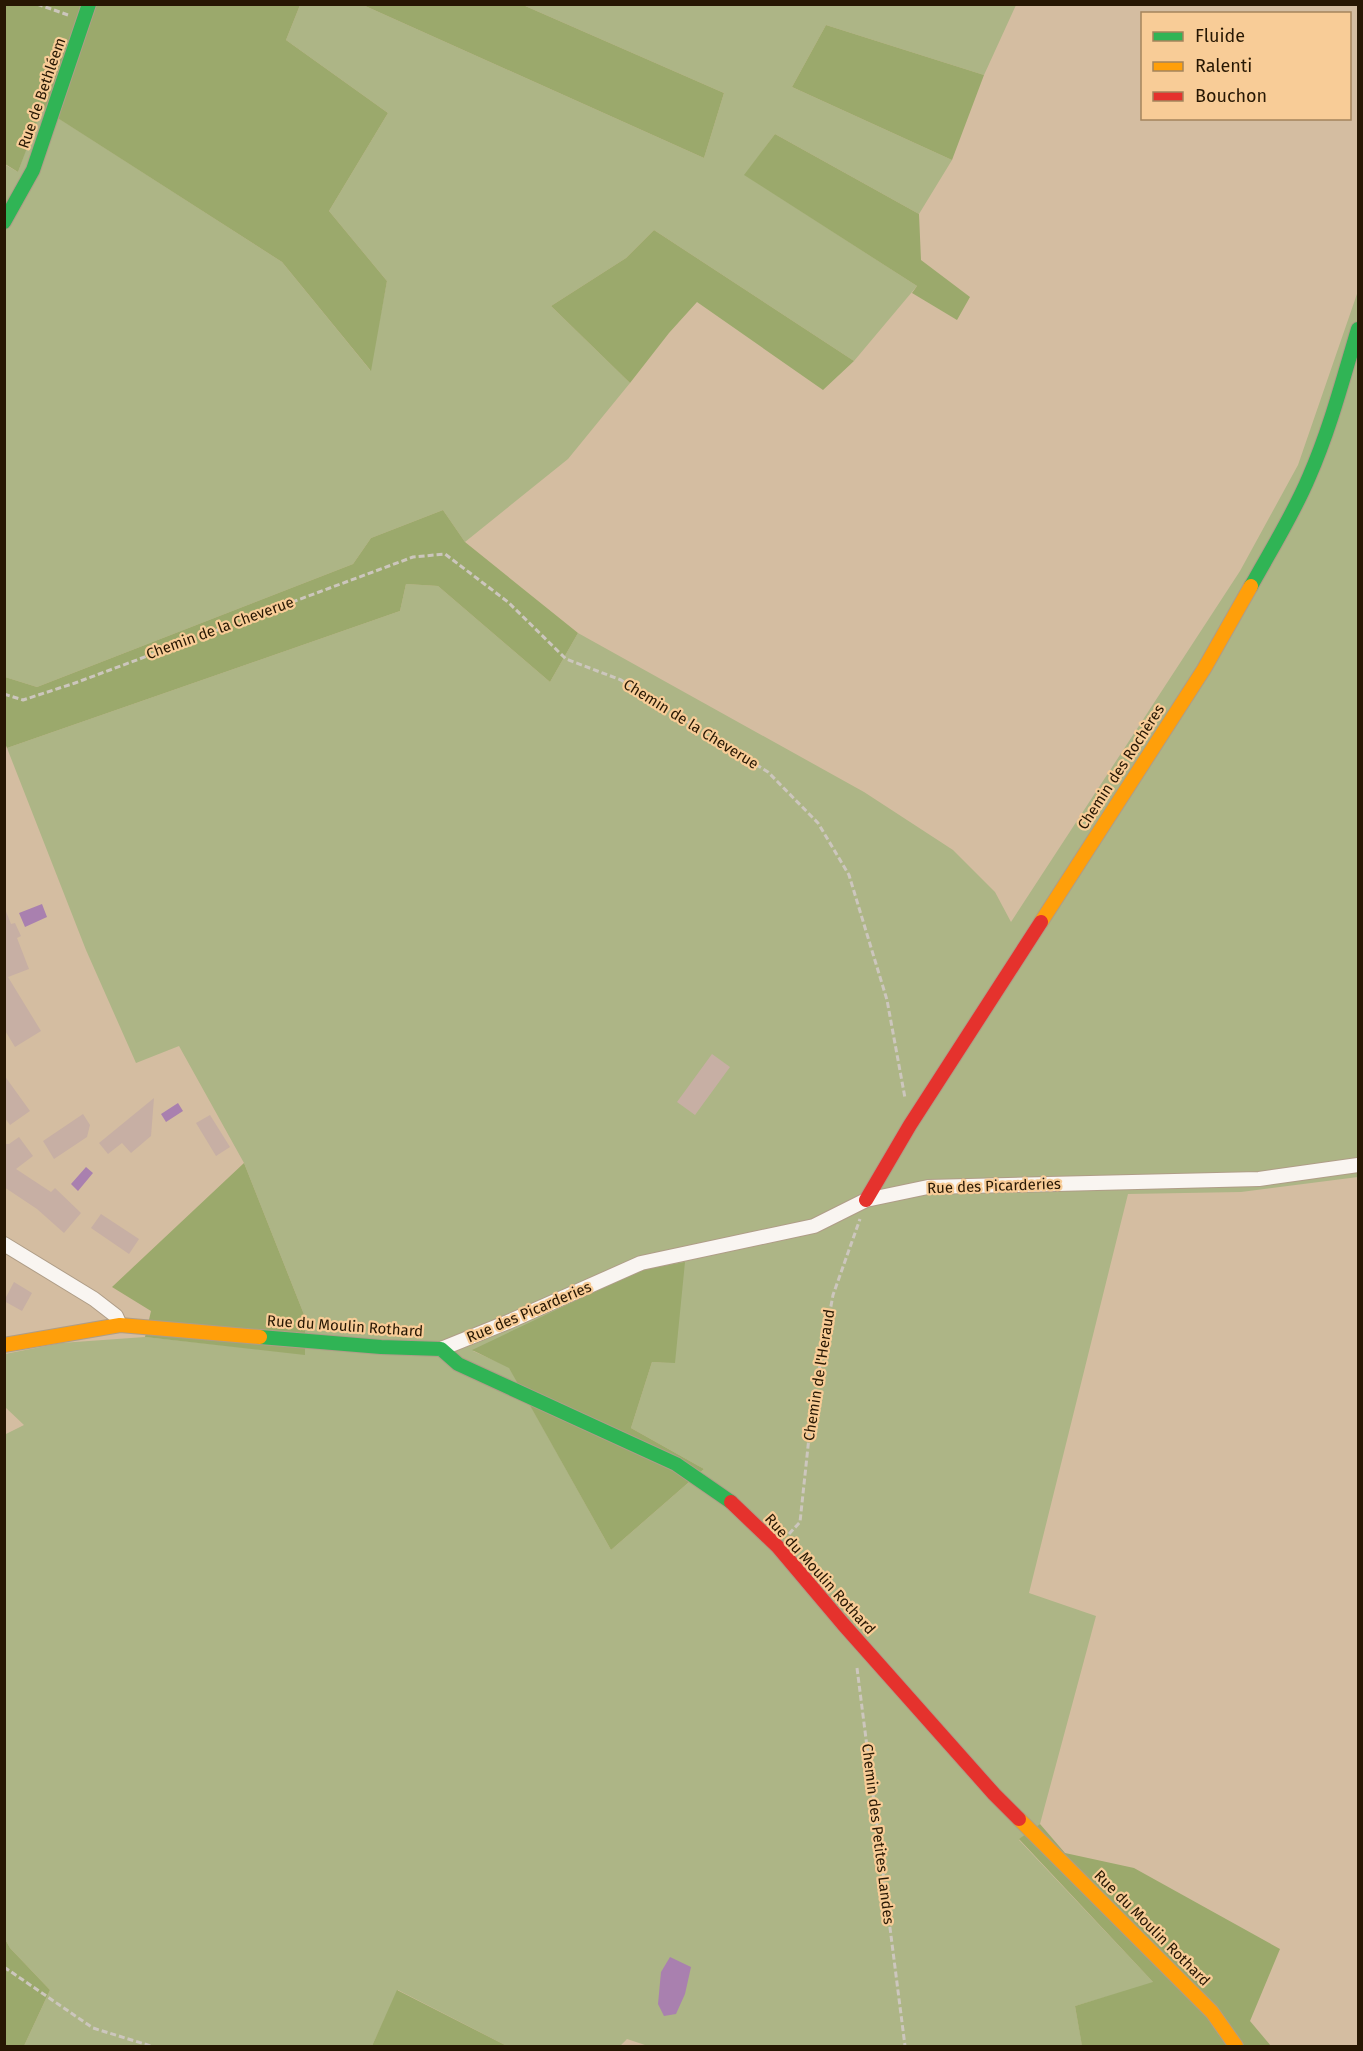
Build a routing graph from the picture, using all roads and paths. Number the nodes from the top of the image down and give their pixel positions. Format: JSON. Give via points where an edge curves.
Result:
{"nodes":[{"id":1,"x":37,"y":4,"type":"edge"},
{"id":2,"x":89,"y":4,"type":"edge"},
{"id":3,"x":84,"y":21,"type":"junction"},
{"id":4,"x":4,"y":222,"type":"edge"},
{"id":5,"x":1359,"y":329,"type":"edge"},
{"id":6,"x":4,"y":694,"type":"edge"},
{"id":7,"x":910,"y":1125,"type":"junction"},
{"id":8,"x":1359,"y":1165,"type":"edge"},
{"id":9,"x":866,"y":1200,"type":"junction"},
{"id":10,"x":4,"y":1244,"type":"edge"},
{"id":11,"x":120,"y":1325,"type":"junction"},
{"id":12,"x":4,"y":1345,"type":"edge"},
{"id":13,"x":441,"y":1349,"type":"junction"},
{"id":14,"x":778,"y":1547,"type":"junction"},
{"id":15,"x":857,"y":1666,"type":"dead end"},
{"id":16,"x":4,"y":1967,"type":"edge"},
{"id":17,"x":151,"y":2046,"type":"edge"},
{"id":18,"x":905,"y":2046,"type":"edge"},
{"id":19,"x":1236,"y":2046,"type":"edge"}],
"edges":[{"from":1,"to":3,"type":"path"},
{"from":2,"to":3,"type":"street","name":"Rue de Bethléem"},
{"from":3,"to":4,"type":"street","name":"Rue de Bethléem","via":[[33,170]]},
{"from":5,"to":7,"type":"street","name":"Chemin des Rochères","via":[[1309,477],[1204,669]]},
{"from":6,"to":7,"type":"path","name":"Chemin de la Cheverue","via":[[23,700],[413,557],[445,554],[508,602],[566,659],[621,680],[768,772],[818,823],[849,875],[887,1000]]},
{"from":7,"to":9,"type":"street","name":"Chemin des Rochères"},
{"from":8,"to":9,"type":"street","name":"Rue des Picarderies","via":[[1259,1179],[928,1187]]},
{"from":9,"to":13,"type":"street","name":"Rue des Picarderies","via":[[814,1226],[642,1263]]},
{"from":9,"to":14,"type":"path","name":"Chemin de l'Heraud","via":[[833,1295],[812,1409],[800,1522]]},
{"from":10,"to":11,"type":"street","via":[[94,1299],[116,1316]]},
{"from":11,"to":12,"type":"street","name":"Rue du Moulin Rothard"},
{"from":11,"to":13,"type":"street","name":"Rue du Moulin Rothard"},
{"from":13,"to":14,"type":"street","name":"Rue du Moulin Rothard","via":[[458,1364],[676,1464],[730,1501]]},
{"from":14,"to":19,"type":"street","name":"Rue du Moulin Rothard","via":[[994,1794],[1212,2012]]},
{"from":15,"to":18,"type":"path","name":"Chemin des Petites Landes"},
{"from":16,"to":17,"type":"path","via":[[93,2028]]}]}
